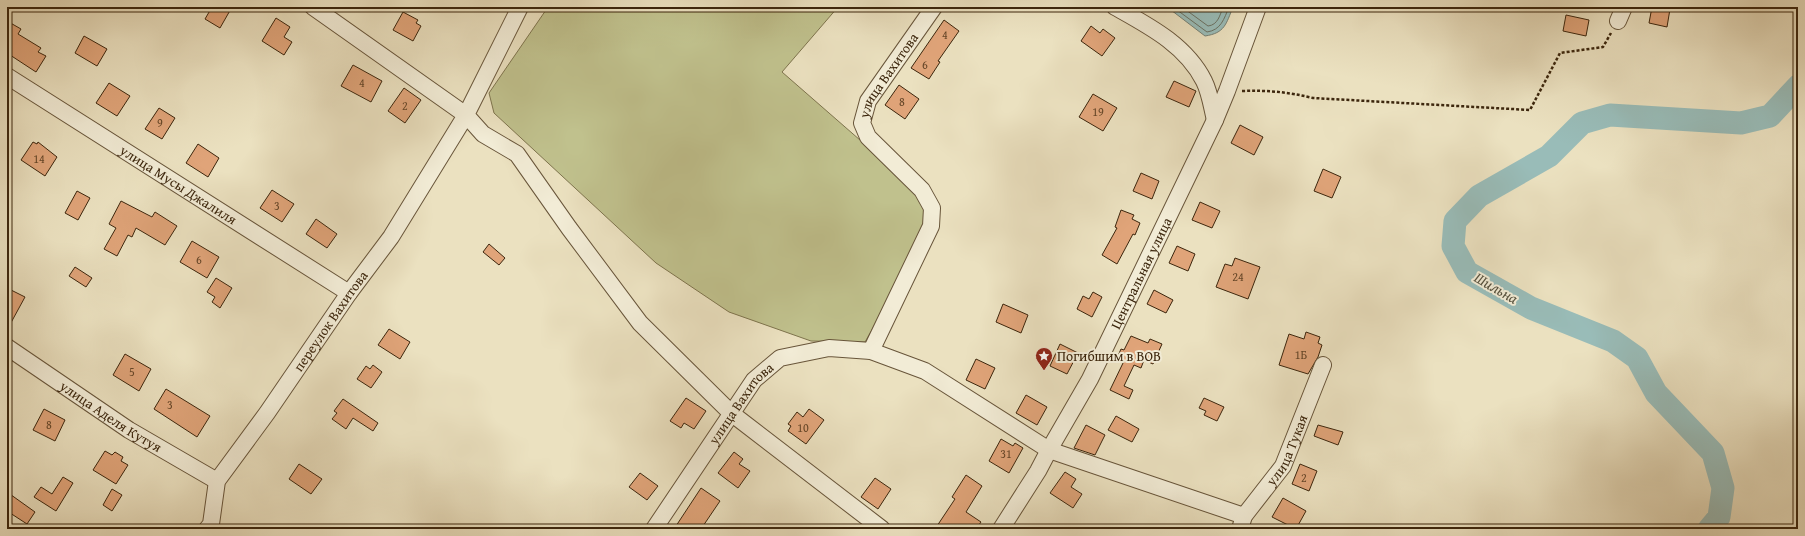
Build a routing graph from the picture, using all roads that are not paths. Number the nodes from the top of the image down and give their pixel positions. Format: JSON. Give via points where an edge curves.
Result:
{"nodes":[{"id":1,"x":313,"y":7,"type":"edge"},
{"id":2,"x":520,"y":7,"type":"edge"},
{"id":3,"x":934,"y":7,"type":"edge"},
{"id":4,"x":1115,"y":7,"type":"edge"},
{"id":5,"x":1258,"y":7,"type":"edge"},
{"id":6,"x":7,"y":76,"type":"edge"},
{"id":7,"x":1205,"y":82,"type":"junction"},
{"id":8,"x":1227,"y":92,"type":"junction"},
{"id":9,"x":466,"y":115,"type":"junction"},
{"id":10,"x":1215,"y":120,"type":"junction"},
{"id":11,"x":349,"y":293,"type":"junction"},
{"id":12,"x":7,"y":347,"type":"edge"},
{"id":13,"x":871,"y":351,"type":"junction"},
{"id":14,"x":1323,"y":365,"type":"dead end"},
{"id":15,"x":731,"y":413,"type":"junction"},
{"id":16,"x":1049,"y":450,"type":"junction"},
{"id":17,"x":217,"y":482,"type":"junction"},
{"id":18,"x":1242,"y":523,"type":"edge"},
{"id":19,"x":207,"y":529,"type":"edge"},
{"id":20,"x":654,"y":529,"type":"edge"},
{"id":21,"x":882,"y":529,"type":"edge"},
{"id":22,"x":1002,"y":529,"type":"edge"}],
"edges":[{"from":1,"to":9,"type":"street"},
{"from":2,"to":9,"type":"street","name":"переулок Вахитова"},
{"from":3,"to":13,"type":"street","name":"улица Вахитова","via":[[868,101],[862,123],[868,137],[922,190],[932,208],[931,226]]},
{"from":4,"to":7,"type":"street","via":[[1172,41],[1194,64]]},
{"from":5,"to":8,"type":"street","name":"Центральная улица"},
{"from":6,"to":11,"type":"street","name":"улица Мусы Джалиля"},
{"from":7,"to":8,"type":"street"},
{"from":7,"to":10,"type":"street"},
{"from":8,"to":10,"type":"street","name":"Центральная улица"},
{"from":9,"to":11,"type":"street","name":"переулок Вахитова","via":[[391,237]]},
{"from":9,"to":15,"type":"street","via":[[483,134],[517,154],[640,323]]},
{"from":10,"to":16,"type":"street","name":"Центральная улица","via":[[1090,379]]},
{"from":11,"to":17,"type":"street","name":"переулок Вахитова"},
{"from":12,"to":17,"type":"street","name":"улица Аделя Кутуя","via":[[129,430]]},
{"from":13,"to":15,"type":"street","name":"улица Вахитова","via":[[829,348],[780,358],[754,380]]},
{"from":13,"to":16,"type":"street","name":"улица Вахитова","via":[[925,371]]},
{"from":14,"to":18,"type":"street","name":"улица Тукая","via":[[1283,466]]},
{"from":15,"to":20,"type":"street","name":"улица Вахитова"},
{"from":15,"to":21,"type":"street"},
{"from":16,"to":18,"type":"street","name":"улица Вахитова"},
{"from":16,"to":22,"type":"street","name":"Центральная улица"},
{"from":17,"to":19,"type":"street","name":"переулок Вахитова","via":[[211,524]]}]}
